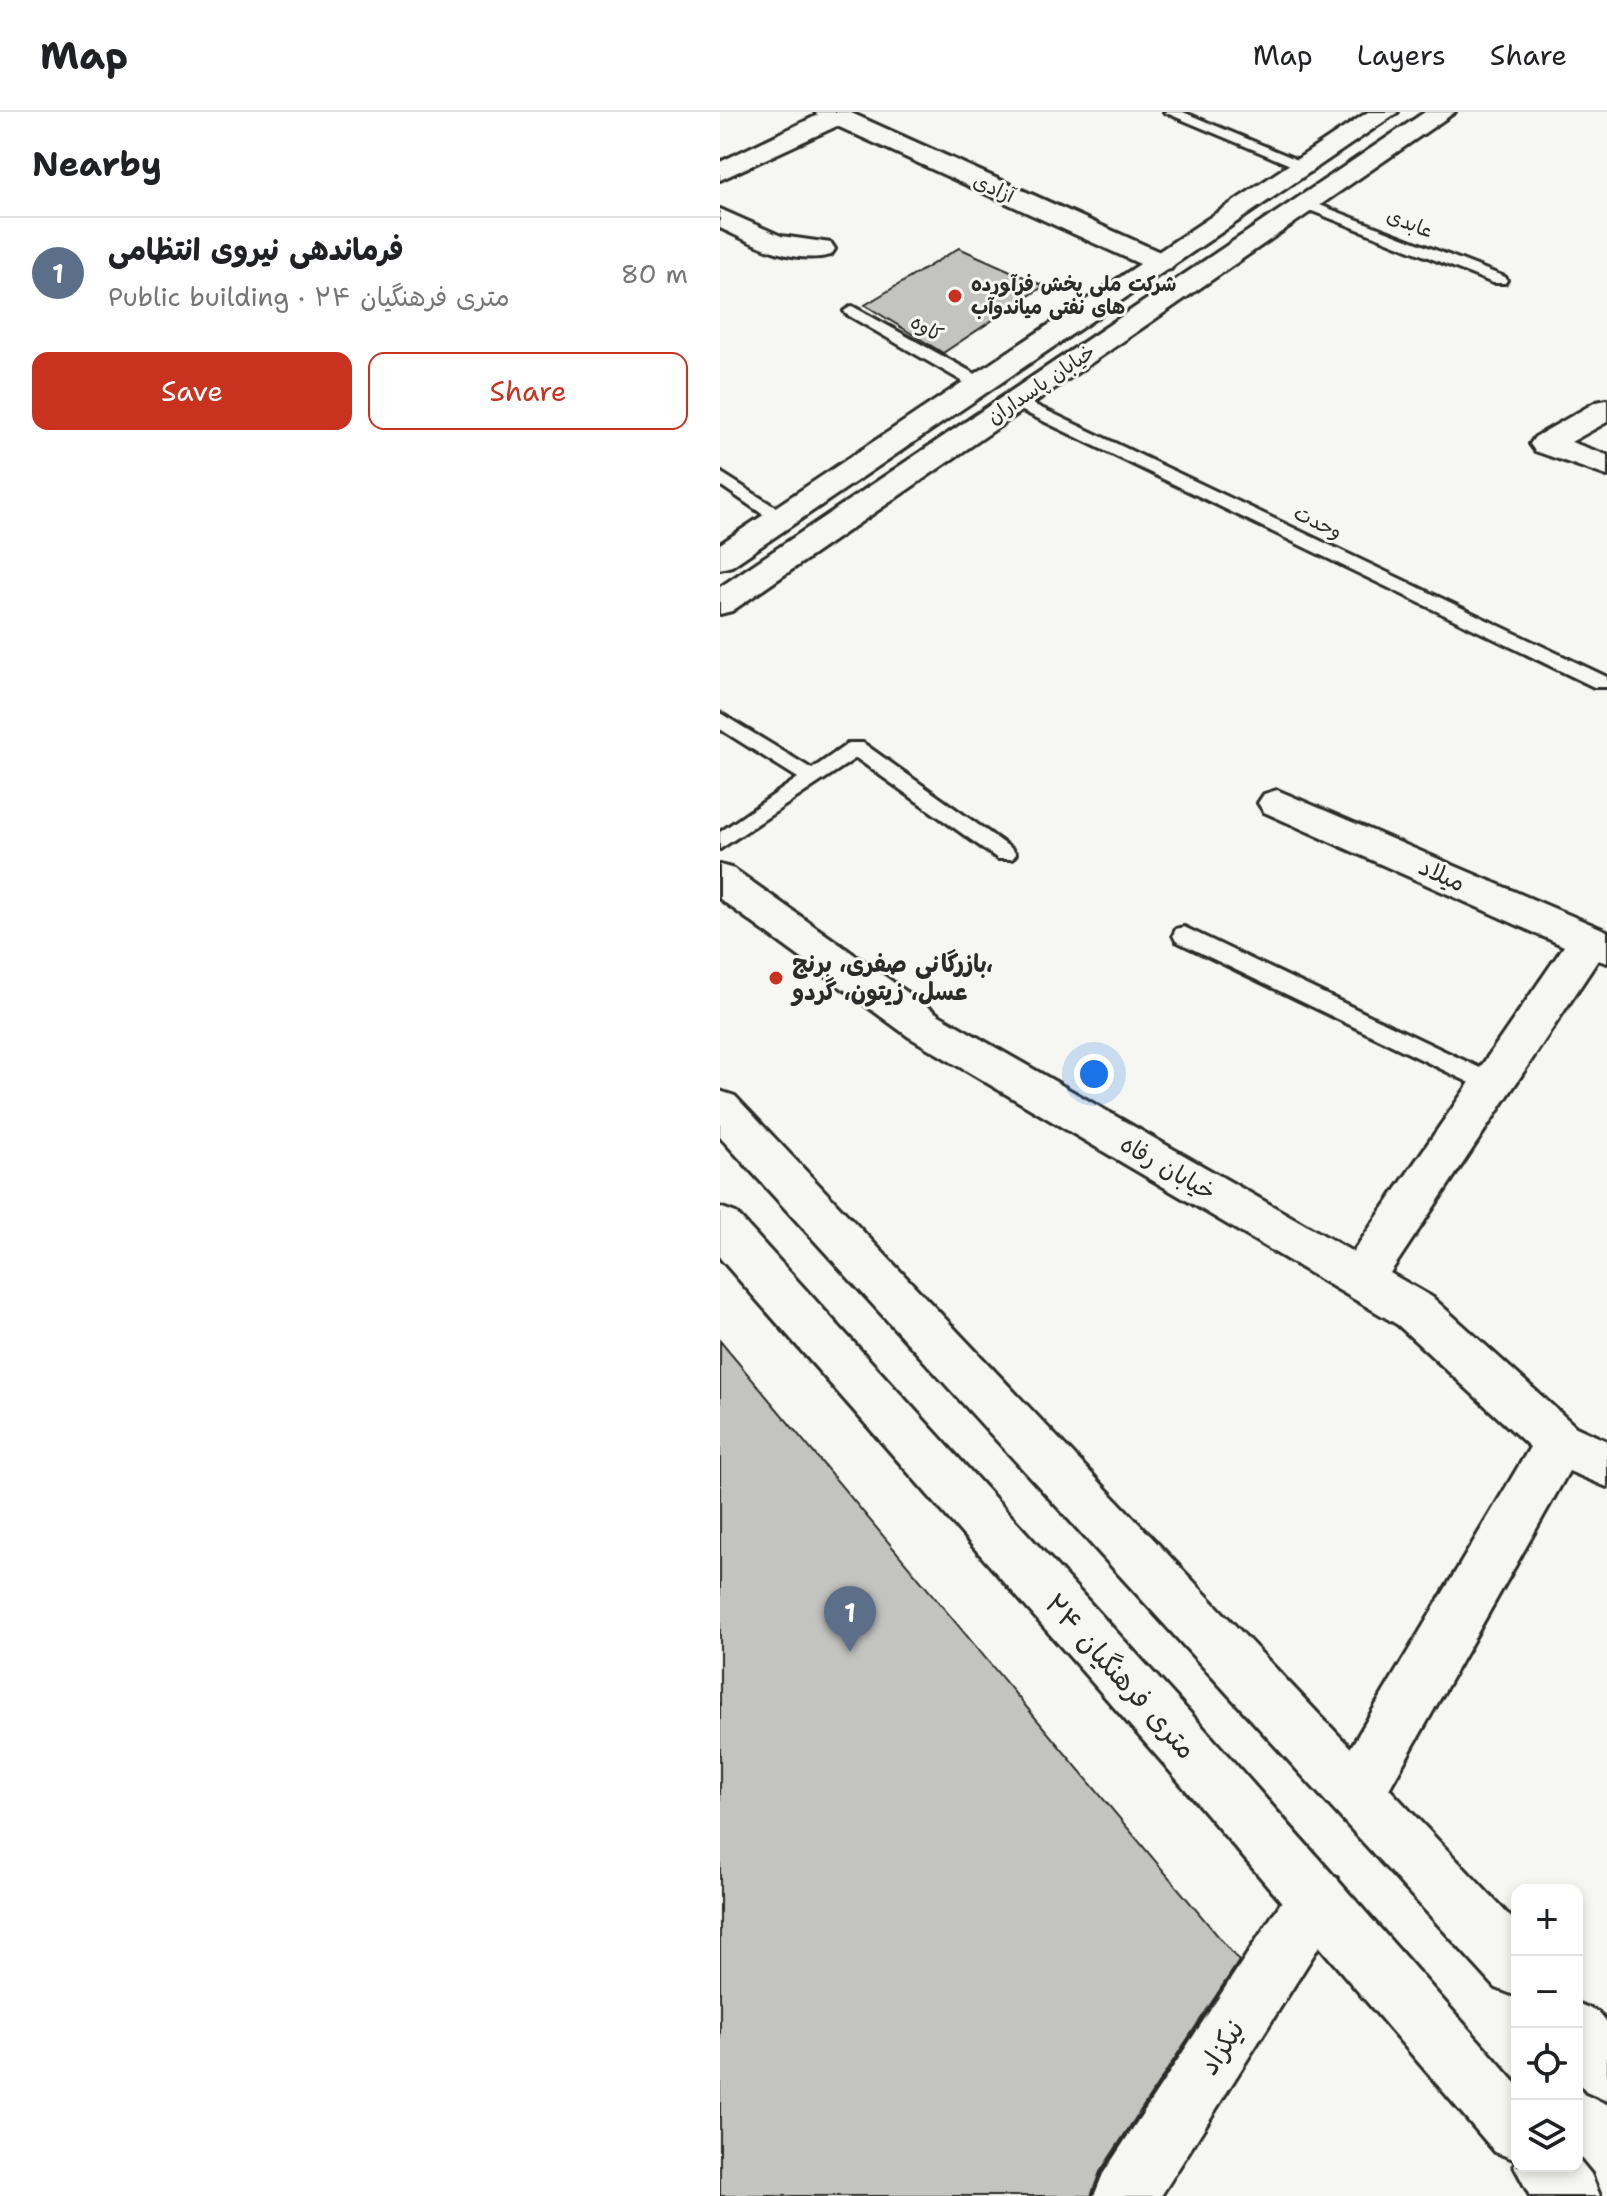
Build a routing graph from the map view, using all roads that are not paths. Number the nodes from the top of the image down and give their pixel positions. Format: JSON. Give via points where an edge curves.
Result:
{"nodes":[{"id":1,"x":1171,"y":112,"type":"edge"},
{"id":2,"x":1385,"y":112,"type":"edge"},
{"id":3,"x":1442,"y":112,"type":"edge"},
{"id":4,"x":832,"y":114,"type":"edge"},
{"id":5,"x":1305,"y":166,"type":"junction"},
{"id":6,"x":720,"y":172,"type":"edge"},
{"id":7,"x":1307,"y":204,"type":"junction"},
{"id":8,"x":720,"y":217,"type":"edge"},
{"id":9,"x":821,"y":249,"type":"dead end"},
{"id":10,"x":1161,"y":263,"type":"junction"},
{"id":11,"x":1499,"y":280,"type":"dead end"},
{"id":12,"x":852,"y":311,"type":"dead end"},
{"id":13,"x":980,"y":384,"type":"junction"},
{"id":14,"x":1016,"y":401,"type":"junction"},
{"id":15,"x":1607,"y":409,"type":"edge"},
{"id":16,"x":1607,"y":466,"type":"edge"},
{"id":17,"x":720,"y":477,"type":"edge"},
{"id":18,"x":780,"y":518,"type":"junction"},
{"id":19,"x":720,"y":559,"type":"edge"},
{"id":20,"x":720,"y":603,"type":"edge"},
{"id":21,"x":1601,"y":682,"type":"dead end"},
{"id":22,"x":720,"y":720,"type":"edge"},
{"id":23,"x":812,"y":778,"type":"junction"},
{"id":24,"x":1277,"y":803,"type":"dead end"},
{"id":25,"x":720,"y":842,"type":"edge"},
{"id":26,"x":1005,"y":854,"type":"dead end"},
{"id":27,"x":720,"y":879,"type":"edge"},
{"id":28,"x":1184,"y":935,"type":"dead end"},
{"id":29,"x":1599,"y":944,"type":"edge"},
{"id":30,"x":1493,"y":1084,"type":"junction"},
{"id":31,"x":720,"y":1108,"type":"edge"},
{"id":32,"x":720,"y":1226,"type":"edge"},
{"id":33,"x":1360,"y":1279,"type":"junction"},
{"id":34,"x":1559,"y":1443,"type":"junction"},
{"id":35,"x":1607,"y":1464,"type":"edge"},
{"id":36,"x":1356,"y":1792,"type":"junction"},
{"id":37,"x":1317,"y":1898,"type":"junction"},
{"id":38,"x":1511,"y":1960,"type":"edge"},
{"id":39,"x":1583,"y":2041,"type":"edge"},
{"id":40,"x":1607,"y":2071,"type":"edge"},
{"id":41,"x":1511,"y":2123,"type":"edge"},
{"id":42,"x":1550,"y":2172,"type":"edge"},
{"id":43,"x":1125,"y":2196,"type":"edge"},
{"id":44,"x":1569,"y":2196,"type":"edge"}],
"edges":[{"from":1,"to":5,"type":"lane"},
{"from":2,"to":5,"type":"main road","name":"خیابان پاسداران"},
{"from":3,"to":7,"type":"main road","name":"خیابان پاسداران"},
{"from":4,"to":6,"type":"main road"},
{"from":4,"to":10,"type":"main road","name":"آزادی"},
{"from":5,"to":10,"type":"main road","name":"خیابان پاسداران"},
{"from":7,"to":11,"type":"lane","name":"عابدی"},
{"from":7,"to":14,"type":"main road","name":"خیابان پاسداران"},
{"from":8,"to":9,"type":"main road","via":[[775,244]]},
{"from":10,"to":13,"type":"main road","name":"خیابان پاسداران"},
{"from":12,"to":13,"type":"lane","name":"کاوه"},
{"from":13,"to":18,"type":"main road","name":"خیابان پاسداران"},
{"from":14,"to":20,"type":"main road","name":"خیابان پاسداران"},
{"from":14,"to":21,"type":"lane","name":"وحدت"},
{"from":15,"to":16,"type":"main road","via":[[1546,444]]},
{"from":17,"to":18,"type":"lane"},
{"from":18,"to":19,"type":"main road","name":"خیابان پاسداران"},
{"from":22,"to":23,"type":"lane"},
{"from":23,"to":25,"type":"lane"},
{"from":23,"to":26,"type":"lane","via":[[856,748]]},
{"from":24,"to":29,"type":"main road","name":"میلاد"},
{"from":27,"to":33,"type":"main road","name":"خیابان رفاه","via":[[924,1026]]},
{"from":28,"to":30,"type":"lane"},
{"from":29,"to":30,"type":"main road"},
{"from":30,"to":33,"type":"main road"},
{"from":31,"to":36,"type":"main road"},
{"from":32,"to":37,"type":"main road","name":"۲۴ متری فرهنگیان"},
{"from":33,"to":34,"type":"main road","name":"خیابان رفاه","via":[[1415,1311]]},
{"from":34,"to":35,"type":"main road","name":"خیابان رفاه"},
{"from":34,"to":36,"type":"main road"},
{"from":36,"to":38,"type":"main road"},
{"from":37,"to":41,"type":"main road","name":"۲۴ متری فرهنگیان"},
{"from":37,"to":43,"type":"main road","name":"نیکزاد"},
{"from":39,"to":40,"type":"main road"},
{"from":42,"to":44,"type":"main road"}]}
